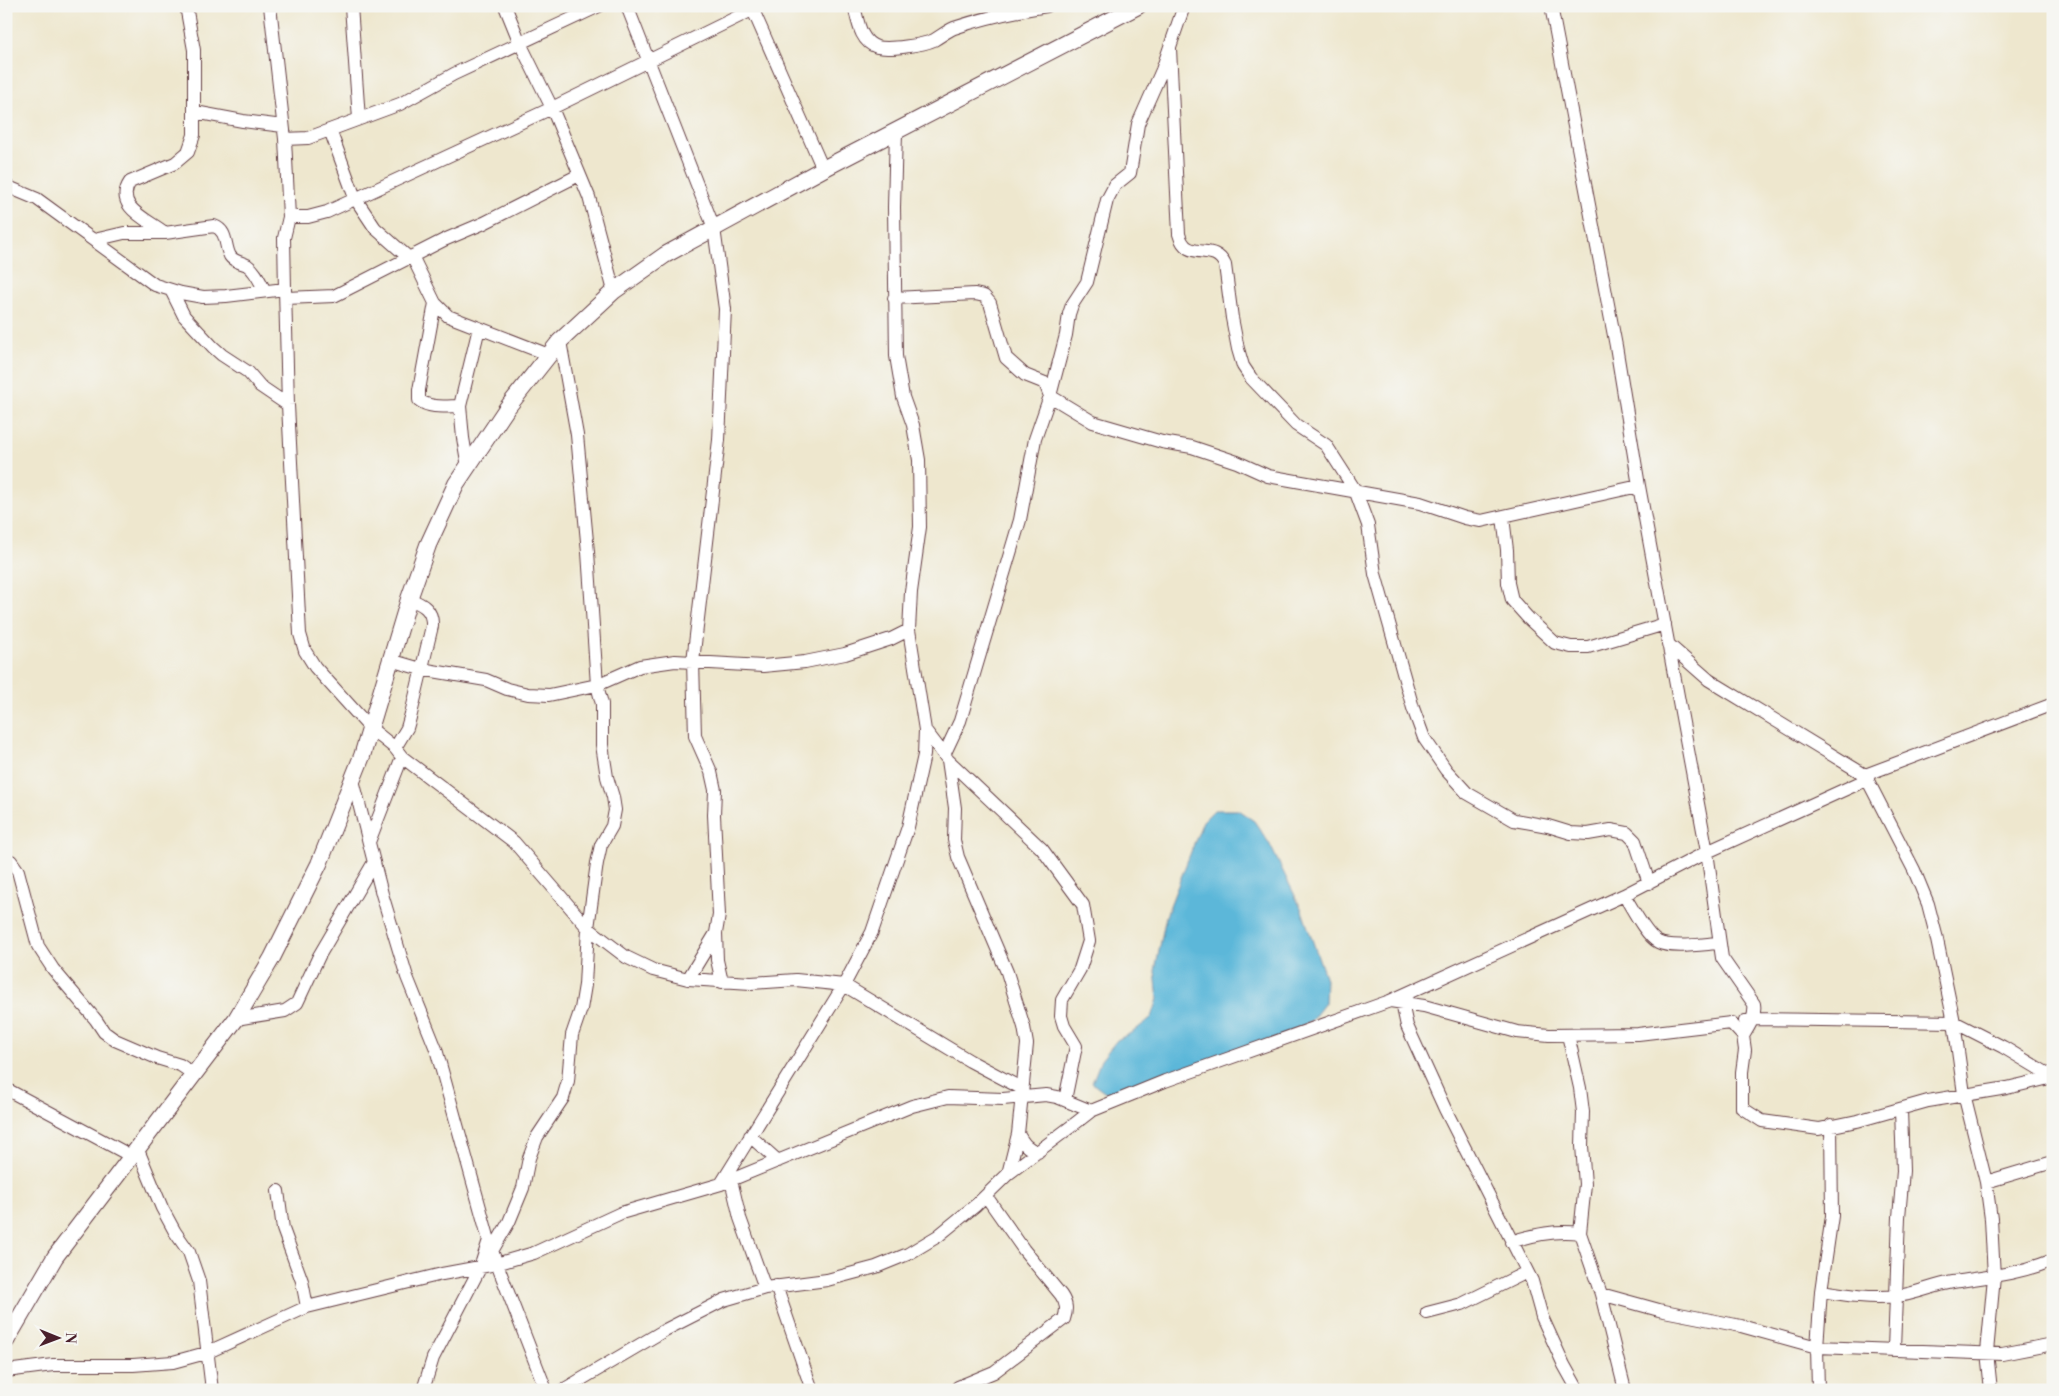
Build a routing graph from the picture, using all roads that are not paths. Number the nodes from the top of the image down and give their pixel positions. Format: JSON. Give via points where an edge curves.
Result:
{"nodes":[{"id":1,"x":186,"y":6,"type":"edge"},
{"id":2,"x":270,"y":6,"type":"edge"},
{"id":3,"x":350,"y":6,"type":"edge"},
{"id":4,"x":505,"y":6,"type":"edge"},
{"id":5,"x":599,"y":6,"type":"edge"},
{"id":6,"x":627,"y":6,"type":"edge"},
{"id":7,"x":854,"y":6,"type":"edge"},
{"id":8,"x":1047,"y":6,"type":"edge"},
{"id":9,"x":1138,"y":6,"type":"edge"},
{"id":10,"x":1184,"y":6,"type":"edge"},
{"id":11,"x":1551,"y":6,"type":"edge"},
{"id":12,"x":756,"y":8,"type":"edge"},
{"id":13,"x":520,"y":43,"type":"junction"},
{"id":14,"x":1170,"y":48,"type":"junction"},
{"id":15,"x":648,"y":62,"type":"junction"},
{"id":16,"x":552,"y":108,"type":"junction"},
{"id":17,"x":195,"y":112,"type":"junction"},
{"id":18,"x":359,"y":119,"type":"junction"},
{"id":19,"x":283,"y":126,"type":"junction"},
{"id":20,"x":330,"y":130,"type":"junction"},
{"id":21,"x":896,"y":131,"type":"junction"},
{"id":22,"x":285,"y":139,"type":"junction"},
{"id":23,"x":823,"y":169,"type":"junction"},
{"id":24,"x":579,"y":175,"type":"junction"},
{"id":25,"x":6,"y":186,"type":"edge"},
{"id":26,"x":355,"y":198,"type":"junction"},
{"id":27,"x":289,"y":217,"type":"junction"},
{"id":28,"x":714,"y":228,"type":"junction"},
{"id":29,"x":165,"y":233,"type":"junction"},
{"id":30,"x":94,"y":240,"type":"junction"},
{"id":31,"x":410,"y":258,"type":"junction"},
{"id":32,"x":171,"y":290,"type":"junction"},
{"id":33,"x":265,"y":291,"type":"junction"},
{"id":34,"x":614,"y":291,"type":"junction"},
{"id":35,"x":286,"y":293,"type":"junction"},
{"id":36,"x":894,"y":298,"type":"junction"},
{"id":37,"x":435,"y":303,"type":"junction"},
{"id":38,"x":479,"y":328,"type":"junction"},
{"id":39,"x":560,"y":341,"type":"junction"},
{"id":40,"x":549,"y":355,"type":"junction"},
{"id":41,"x":1050,"y":396,"type":"junction"},
{"id":42,"x":288,"y":406,"type":"junction"},
{"id":43,"x":460,"y":406,"type":"junction"},
{"id":44,"x":468,"y":466,"type":"junction"},
{"id":45,"x":1639,"y":486,"type":"junction"},
{"id":46,"x":1354,"y":490,"type":"junction"},
{"id":47,"x":1503,"y":517,"type":"junction"},
{"id":48,"x":409,"y":599,"type":"junction"},
{"id":49,"x":1665,"y":624,"type":"junction"},
{"id":50,"x":909,"y":630,"type":"junction"},
{"id":51,"x":1668,"y":644,"type":"junction"},
{"id":52,"x":390,"y":660,"type":"junction"},
{"id":53,"x":693,"y":661,"type":"junction"},
{"id":54,"x":421,"y":669,"type":"junction"},
{"id":55,"x":596,"y":685,"type":"junction"},
{"id":56,"x":2053,"y":704,"type":"edge"},
{"id":57,"x":370,"y":728,"type":"junction"},
{"id":58,"x":925,"y":730,"type":"junction"},
{"id":59,"x":398,"y":752,"type":"junction"},
{"id":60,"x":946,"y":758,"type":"junction"},
{"id":61,"x":1867,"y":777,"type":"junction"},
{"id":62,"x":353,"y":780,"type":"junction"},
{"id":63,"x":369,"y":842,"type":"junction"},
{"id":64,"x":1708,"y":852,"type":"junction"},
{"id":65,"x":6,"y":859,"type":"edge"},
{"id":66,"x":374,"y":862,"type":"junction"},
{"id":67,"x":1649,"y":883,"type":"junction"},
{"id":68,"x":1624,"y":894,"type":"junction"},
{"id":69,"x":588,"y":928,"type":"junction"},
{"id":70,"x":716,"y":934,"type":"junction"},
{"id":71,"x":1720,"y":943,"type":"junction"},
{"id":72,"x":688,"y":979,"type":"junction"},
{"id":73,"x":722,"y":982,"type":"junction"},
{"id":74,"x":844,"y":984,"type":"junction"},
{"id":75,"x":1396,"y":1002,"type":"junction"},
{"id":76,"x":236,"y":1019,"type":"junction"},
{"id":77,"x":1753,"y":1019,"type":"junction"},
{"id":78,"x":1954,"y":1022,"type":"junction"},
{"id":79,"x":1731,"y":1023,"type":"junction"},
{"id":80,"x":1568,"y":1035,"type":"junction"},
{"id":81,"x":1743,"y":1036,"type":"junction"},
{"id":82,"x":194,"y":1075,"type":"junction"},
{"id":83,"x":2053,"y":1077,"type":"edge"},
{"id":84,"x":6,"y":1089,"type":"edge"},
{"id":85,"x":1021,"y":1093,"type":"junction"},
{"id":86,"x":1964,"y":1094,"type":"junction"},
{"id":87,"x":1003,"y":1099,"type":"junction"},
{"id":88,"x":1065,"y":1100,"type":"junction"},
{"id":89,"x":1901,"y":1109,"type":"junction"},
{"id":90,"x":1091,"y":1110,"type":"junction"},
{"id":91,"x":1831,"y":1125,"type":"junction"},
{"id":92,"x":1018,"y":1128,"type":"junction"},
{"id":93,"x":750,"y":1136,"type":"junction"},
{"id":94,"x":1038,"y":1152,"type":"junction"},
{"id":95,"x":135,"y":1153,"type":"junction"},
{"id":96,"x":778,"y":1161,"type":"junction"},
{"id":97,"x":2053,"y":1162,"type":"edge"},
{"id":98,"x":1008,"y":1174,"type":"junction"},
{"id":99,"x":726,"y":1182,"type":"junction"},
{"id":100,"x":1986,"y":1182,"type":"junction"},
{"id":101,"x":278,"y":1191,"type":"dead end"},
{"id":102,"x":986,"y":1196,"type":"junction"},
{"id":103,"x":1580,"y":1233,"type":"junction"},
{"id":104,"x":1511,"y":1242,"type":"junction"},
{"id":105,"x":491,"y":1246,"type":"junction"},
{"id":106,"x":2053,"y":1260,"type":"edge"},
{"id":107,"x":496,"y":1264,"type":"junction"},
{"id":108,"x":480,"y":1268,"type":"junction"},
{"id":109,"x":1528,"y":1272,"type":"junction"},
{"id":110,"x":1994,"y":1277,"type":"junction"},
{"id":111,"x":771,"y":1287,"type":"junction"},
{"id":112,"x":1821,"y":1291,"type":"junction"},
{"id":113,"x":1601,"y":1294,"type":"junction"},
{"id":114,"x":1897,"y":1296,"type":"junction"},
{"id":115,"x":307,"y":1307,"type":"junction"},
{"id":116,"x":1427,"y":1313,"type":"dead end"},
{"id":117,"x":6,"y":1342,"type":"edge"},
{"id":118,"x":2053,"y":1344,"type":"edge"},
{"id":119,"x":1817,"y":1346,"type":"junction"},
{"id":120,"x":1894,"y":1349,"type":"junction"},
{"id":121,"x":1987,"y":1352,"type":"junction"},
{"id":122,"x":206,"y":1353,"type":"junction"},
{"id":123,"x":6,"y":1371,"type":"edge"},
{"id":124,"x":958,"y":1387,"type":"dead end"},
{"id":125,"x":212,"y":1390,"type":"edge"},
{"id":126,"x":423,"y":1390,"type":"edge"},
{"id":127,"x":546,"y":1390,"type":"edge"},
{"id":128,"x":563,"y":1390,"type":"edge"},
{"id":129,"x":812,"y":1390,"type":"edge"},
{"id":130,"x":1578,"y":1390,"type":"edge"},
{"id":131,"x":1625,"y":1390,"type":"edge"},
{"id":132,"x":1818,"y":1390,"type":"edge"},
{"id":133,"x":1991,"y":1390,"type":"edge"}],
"edges":[{"from":1,"to":17,"type":"street","via":[[194,50]]},
{"from":2,"to":19,"type":"street"},
{"from":3,"to":18,"type":"street"},
{"from":4,"to":13,"type":"street"},
{"from":5,"to":13,"type":"street"},
{"from":6,"to":15,"type":"street"},
{"from":7,"to":8,"type":"street","via":[[860,32],[868,42],[877,47],[892,48],[932,41],[951,29],[1016,10]]},
{"from":9,"to":21,"type":"main road"},
{"from":10,"to":14,"type":"street"},
{"from":11,"to":45,"type":"street","via":[[1615,339]]},
{"from":12,"to":15,"type":"street"},
{"from":12,"to":23,"type":"street"},
{"from":13,"to":16,"type":"street"},
{"from":13,"to":18,"type":"street","via":[[400,104]]},
{"from":14,"to":41,"type":"street","via":[[1138,124],[1130,173],[1115,185],[1107,200],[1087,282],[1069,314]]},
{"from":14,"to":46,"type":"street","via":[[1182,244],[1188,249],[1217,254],[1223,259],[1243,366],[1296,425],[1326,444]]},
{"from":15,"to":16,"type":"street"},
{"from":15,"to":28,"type":"street"},
{"from":16,"to":24,"type":"street"},
{"from":16,"to":26,"type":"street"},
{"from":17,"to":19,"type":"street"},
{"from":17,"to":29,"type":"street","via":[[194,135],[188,152],[175,163],[130,182],[127,187],[127,204],[131,210]]},
{"from":18,"to":20,"type":"street"},
{"from":19,"to":22,"type":"street"},
{"from":20,"to":22,"type":"street","via":[[308,138]]},
{"from":20,"to":26,"type":"street"},
{"from":21,"to":23,"type":"main road"},
{"from":21,"to":36,"type":"street"},
{"from":22,"to":27,"type":"street"},
{"from":23,"to":28,"type":"main road"},
{"from":24,"to":31,"type":"street"},
{"from":24,"to":34,"type":"street"},
{"from":25,"to":30,"type":"street","via":[[37,199]]},
{"from":26,"to":27,"type":"street","via":[[308,218]]},
{"from":26,"to":31,"type":"street","via":[[375,228]]},
{"from":27,"to":35,"type":"street","via":[[284,238]]},
{"from":28,"to":34,"type":"main road","via":[[665,255]]},
{"from":28,"to":53,"type":"street","via":[[725,309],[724,369],[719,440]]},
{"from":29,"to":30,"type":"street","via":[[124,233]]},
{"from":29,"to":33,"type":"street","via":[[218,228],[223,233],[229,254],[253,271]]},
{"from":30,"to":32,"type":"street","via":[[156,286]]},
{"from":31,"to":35,"type":"street","via":[[334,296]]},
{"from":31,"to":37,"type":"street"},
{"from":32,"to":33,"type":"street","via":[[203,296]]},
{"from":32,"to":42,"type":"street","via":[[184,316],[222,356],[248,372],[260,386]]},
{"from":33,"to":35,"type":"street"},
{"from":34,"to":39,"type":"main road"},
{"from":35,"to":42,"type":"street"},
{"from":36,"to":41,"type":"street","via":[[984,296],[990,303],[1006,358],[1025,375],[1045,383]]},
{"from":36,"to":50,"type":"street","via":[[896,356],[919,460],[920,527]]},
{"from":37,"to":38,"type":"street","via":[[448,316]]},
{"from":37,"to":43,"type":"street","via":[[418,390],[419,400],[424,404]]},
{"from":38,"to":40,"type":"street"},
{"from":38,"to":43,"type":"street"},
{"from":39,"to":40,"type":"main road"},
{"from":39,"to":55,"type":"street","via":[[577,435]]},
{"from":40,"to":44,"type":"main road","via":[[507,408]]},
{"from":41,"to":46,"type":"street","via":[[1093,422],[1192,447],[1268,476]]},
{"from":41,"to":60,"type":"street","via":[[1035,439],[1020,520]]},
{"from":42,"to":57,"type":"street","via":[[300,634],[315,667]]},
{"from":43,"to":44,"type":"street"},
{"from":44,"to":48,"type":"main road","via":[[456,484],[428,545]]},
{"from":45,"to":47,"type":"street"},
{"from":45,"to":49,"type":"street"},
{"from":46,"to":47,"type":"street","via":[[1420,503],[1481,521]]},
{"from":46,"to":67,"type":"street","via":[[1368,526],[1375,574],[1413,708],[1424,738],[1446,770],[1467,793],[1514,820],[1571,833],[1610,830],[1626,833],[1635,841]]},
{"from":47,"to":49,"type":"street","via":[[1512,600],[1555,643],[1588,647]]},
{"from":48,"to":52,"type":"main road"},
{"from":48,"to":54,"type":"street","via":[[422,604],[433,618]]},
{"from":49,"to":51,"type":"street"},
{"from":50,"to":53,"type":"street","via":[[845,654],[805,662],[763,666]]},
{"from":50,"to":58,"type":"street"},
{"from":51,"to":61,"type":"street","via":[[1709,680]]},
{"from":51,"to":64,"type":"street"},
{"from":52,"to":54,"type":"street"},
{"from":52,"to":57,"type":"main road"},
{"from":53,"to":55,"type":"street","via":[[640,666]]},
{"from":53,"to":70,"type":"street","via":[[695,736],[711,772],[715,790],[719,915]]},
{"from":54,"to":55,"type":"street","via":[[486,680],[528,694],[549,694]]},
{"from":54,"to":59,"type":"street"},
{"from":55,"to":69,"type":"street","via":[[602,704],[602,745],[615,810],[612,826],[601,845],[596,863]]},
{"from":56,"to":61,"type":"street"},
{"from":57,"to":59,"type":"street"},
{"from":57,"to":62,"type":"main road"},
{"from":58,"to":60,"type":"street"},
{"from":58,"to":74,"type":"street","via":[[924,755],[908,827],[872,932]]},
{"from":59,"to":63,"type":"street"},
{"from":59,"to":69,"type":"street","via":[[514,842]]},
{"from":60,"to":85,"type":"street","via":[[955,808],[954,840],[958,857],[1006,972],[1024,1027],[1026,1044]]},
{"from":60,"to":88,"type":"street","via":[[1042,848],[1083,905],[1089,941],[1080,969],[1062,1000],[1064,1026],[1076,1046]]},
{"from":61,"to":64,"type":"street"},
{"from":61,"to":78,"type":"street","via":[[1928,904]]},
{"from":62,"to":63,"type":"street"},
{"from":62,"to":76,"type":"main road","via":[[319,864],[272,958]]},
{"from":63,"to":66,"type":"street"},
{"from":64,"to":67,"type":"street"},
{"from":64,"to":71,"type":"street"},
{"from":65,"to":82,"type":"street","via":[[18,870],[38,946],[104,1032]]},
{"from":66,"to":76,"type":"street","via":[[319,956],[298,1003],[285,1011]]},
{"from":66,"to":105,"type":"street","via":[[407,977],[436,1050]]},
{"from":67,"to":68,"type":"street"},
{"from":68,"to":71,"type":"street","via":[[1656,942],[1668,945]]},
{"from":68,"to":75,"type":"street"},
{"from":69,"to":72,"type":"street","via":[[626,957],[653,970]]},
{"from":69,"to":105,"type":"street","via":[[585,985],[572,1034],[568,1081],[563,1098],[537,1137],[509,1222]]},
{"from":70,"to":72,"type":"street"},
{"from":70,"to":73,"type":"street"},
{"from":71,"to":77,"type":"street","via":[[1722,958],[1754,1004]]},
{"from":72,"to":73,"type":"street"},
{"from":73,"to":74,"type":"street","via":[[796,980]]},
{"from":74,"to":85,"type":"street"},
{"from":74,"to":93,"type":"street"},
{"from":75,"to":80,"type":"street","via":[[1424,1006],[1517,1032]]},
{"from":75,"to":90,"type":"street","via":[[1165,1081]]},
{"from":75,"to":104,"type":"street"},
{"from":76,"to":82,"type":"main road"},
{"from":77,"to":78,"type":"street"},
{"from":77,"to":79,"type":"street"},
{"from":77,"to":81,"type":"street"},
{"from":78,"to":83,"type":"street"},
{"from":78,"to":86,"type":"street"},
{"from":79,"to":80,"type":"street","via":[[1638,1034]]},
{"from":79,"to":81,"type":"street"},
{"from":80,"to":103,"type":"street","via":[[1583,1112],[1585,1184]]},
{"from":81,"to":91,"type":"street","via":[[1742,1108],[1762,1121],[1819,1129]]},
{"from":82,"to":95,"type":"main road"},
{"from":83,"to":86,"type":"street"},
{"from":84,"to":95,"type":"street"},
{"from":85,"to":87,"type":"street"},
{"from":85,"to":88,"type":"street"},
{"from":85,"to":92,"type":"street"},
{"from":86,"to":89,"type":"street"},
{"from":86,"to":100,"type":"street"},
{"from":87,"to":92,"type":"street"},
{"from":87,"to":96,"type":"street","via":[[948,1097],[912,1106]]},
{"from":88,"to":90,"type":"street"},
{"from":89,"to":91,"type":"street"},
{"from":89,"to":114,"type":"street","via":[[1903,1171]]},
{"from":90,"to":94,"type":"street"},
{"from":91,"to":112,"type":"street","via":[[1832,1216]]},
{"from":92,"to":94,"type":"street","via":[[1024,1144]]},
{"from":92,"to":98,"type":"street"},
{"from":93,"to":96,"type":"street"},
{"from":93,"to":99,"type":"street"},
{"from":94,"to":98,"type":"street"},
{"from":95,"to":117,"type":"main road","via":[[55,1256]]},
{"from":95,"to":122,"type":"street","via":[[175,1232],[189,1252],[199,1281]]},
{"from":96,"to":99,"type":"street"},
{"from":97,"to":100,"type":"street"},
{"from":98,"to":102,"type":"street"},
{"from":99,"to":107,"type":"street","via":[[621,1213],[534,1253]]},
{"from":99,"to":111,"type":"street"},
{"from":100,"to":110,"type":"street"},
{"from":101,"to":115,"type":"street","via":[[283,1229],[302,1280]]},
{"from":102,"to":111,"type":"street","via":[[938,1236],[908,1254],[876,1267],[827,1280]]},
{"from":102,"to":124,"type":"street","via":[[1061,1295],[1066,1303],[1066,1312],[1064,1320],[994,1372]]},
{"from":103,"to":104,"type":"street","via":[[1536,1234]]},
{"from":103,"to":113,"type":"street"},
{"from":104,"to":109,"type":"street"},
{"from":105,"to":107,"type":"street"},
{"from":105,"to":108,"type":"street"},
{"from":106,"to":110,"type":"street","via":[[2033,1269]]},
{"from":107,"to":108,"type":"street"},
{"from":107,"to":127,"type":"street"},
{"from":108,"to":115,"type":"street","via":[[442,1274]]},
{"from":108,"to":126,"type":"street","via":[[433,1358]]},
{"from":109,"to":116,"type":"street","via":[[1462,1304]]},
{"from":109,"to":130,"type":"street","via":[[1542,1317]]},
{"from":110,"to":114,"type":"street","via":[[1950,1283]]},
{"from":110,"to":121,"type":"street"},
{"from":111,"to":128,"type":"street","via":[[724,1300],[665,1330]]},
{"from":111,"to":129,"type":"street"},
{"from":112,"to":114,"type":"street","via":[[1856,1296]]},
{"from":112,"to":119,"type":"street"},
{"from":113,"to":119,"type":"street"},
{"from":113,"to":131,"type":"street"},
{"from":114,"to":120,"type":"street"},
{"from":115,"to":122,"type":"street"},
{"from":118,"to":121,"type":"street","via":[[2002,1354]]},
{"from":119,"to":120,"type":"street"},
{"from":119,"to":132,"type":"street"},
{"from":120,"to":121,"type":"street"},
{"from":121,"to":133,"type":"street"},
{"from":122,"to":123,"type":"street","via":[[173,1362],[53,1365]]},
{"from":122,"to":125,"type":"street"}]}
